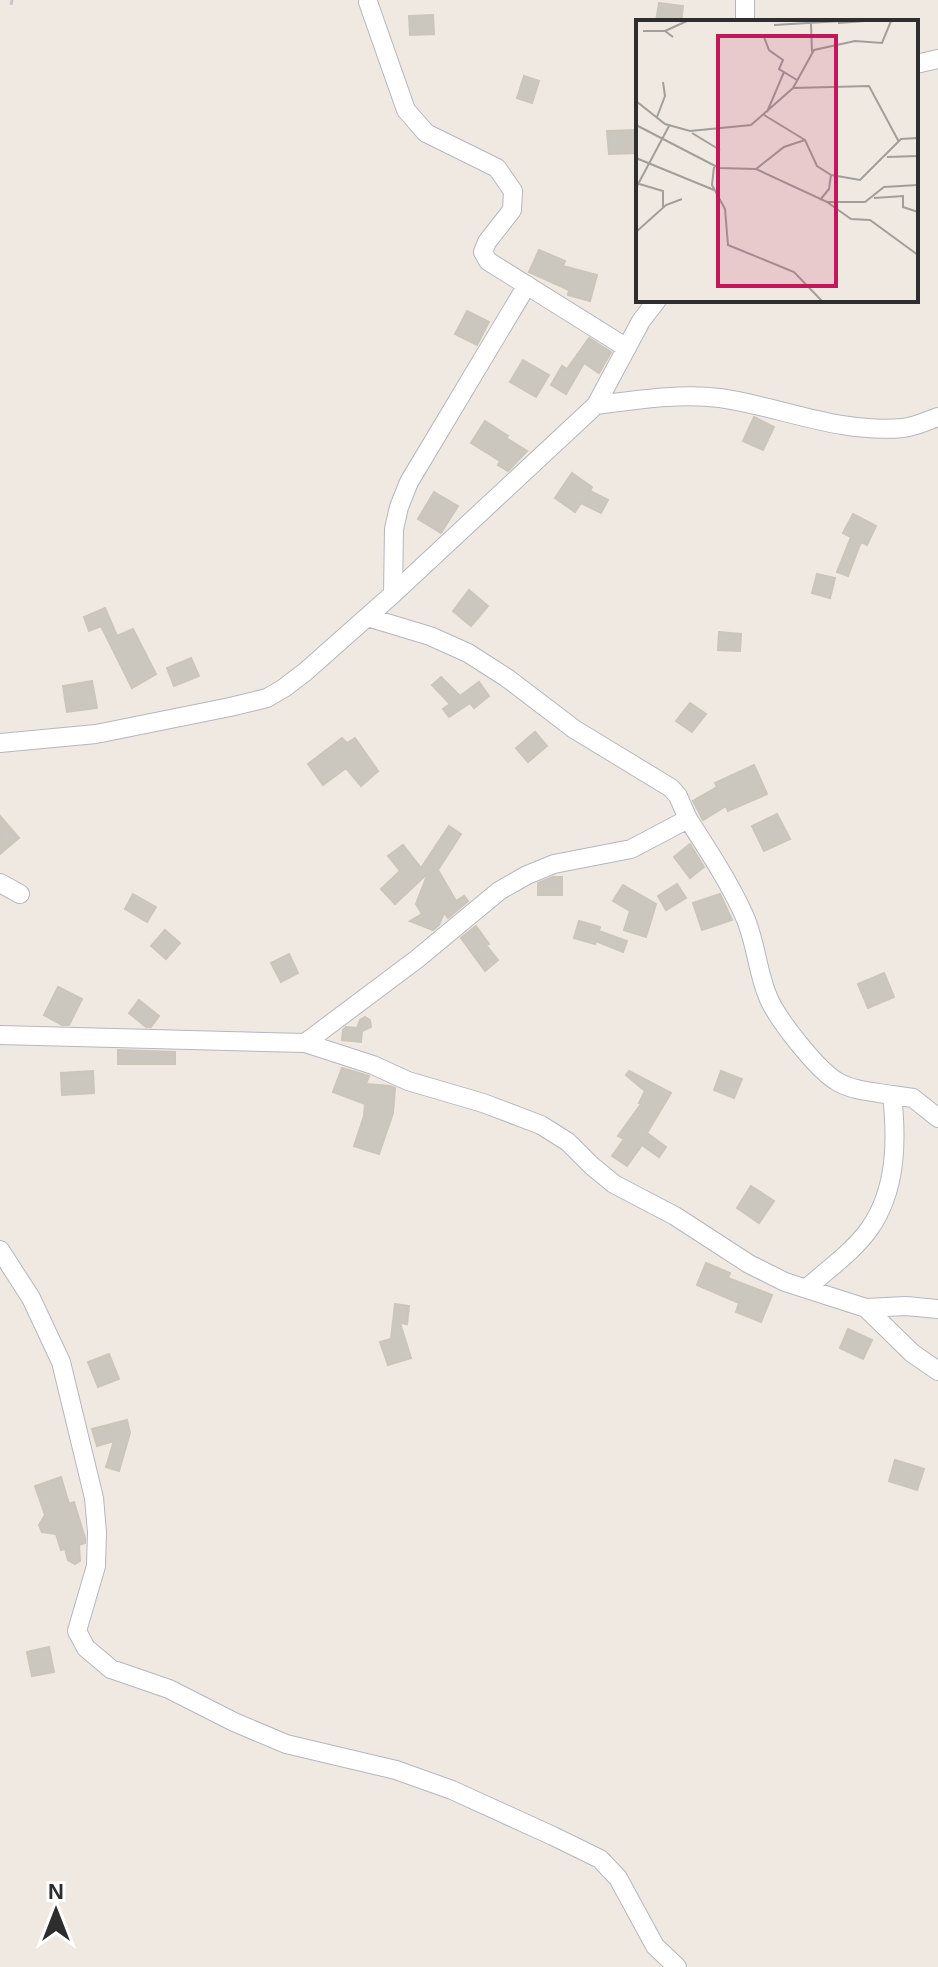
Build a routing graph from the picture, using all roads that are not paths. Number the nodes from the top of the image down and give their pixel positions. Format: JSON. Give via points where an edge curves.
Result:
{"nodes":[{"id":1,"x":368,"y":2,"type":"edge"},
{"id":2,"x":938,"y":59,"type":"edge"},
{"id":3,"x":918,"y":64,"type":"edge"},
{"id":4,"x":527,"y":285,"type":"junction"},
{"id":5,"x":655,"y":302,"type":"edge"},
{"id":6,"x":627,"y":348,"type":"junction"},
{"id":7,"x":596,"y":405,"type":"junction"},
{"id":8,"x":938,"y":417,"type":"edge"},
{"id":9,"x":393,"y":594,"type":"junction"},
{"id":10,"x":367,"y":617,"type":"junction"},
{"id":11,"x":0,"y":742,"type":"edge"},
{"id":12,"x":688,"y":819,"type":"junction"},
{"id":13,"x":0,"y":883,"type":"edge"},
{"id":14,"x":20,"y":894,"type":"dead end"},
{"id":15,"x":0,"y":1035,"type":"edge"},
{"id":16,"x":305,"y":1043,"type":"junction"},
{"id":17,"x":892,"y":1095,"type":"junction"},
{"id":18,"x":938,"y":1118,"type":"edge"},
{"id":19,"x":0,"y":1250,"type":"edge"},
{"id":20,"x":807,"y":1288,"type":"junction"},
{"id":21,"x":866,"y":1308,"type":"junction"},
{"id":22,"x":938,"y":1309,"type":"edge"},
{"id":23,"x":938,"y":1371,"type":"edge"},
{"id":24,"x":677,"y":1967,"type":"edge"}],
"edges":[{"from":1,"to":4,"type":"street","via":[[406,110],[426,133],[497,168],[513,191],[512,210],[483,252],[488,261]]},
{"from":2,"to":3,"type":"street"},
{"from":4,"to":6,"type":"street"},
{"from":4,"to":9,"type":"street","via":[[409,482],[394,529]]},
{"from":5,"to":6,"type":"street"},
{"from":6,"to":7,"type":"street"},
{"from":7,"to":8,"type":"street","via":[[718,398],[844,427],[905,428]]},
{"from":7,"to":9,"type":"street"},
{"from":9,"to":10,"type":"street"},
{"from":10,"to":11,"type":"street","via":[[267,698],[96,734]]},
{"from":10,"to":12,"type":"street","via":[[468,653],[574,729],[671,788]]},
{"from":12,"to":16,"type":"street","via":[[631,849],[554,864],[499,891]]},
{"from":12,"to":17,"type":"street","via":[[744,914],[768,998],[784,1024],[837,1082]]},
{"from":13,"to":14,"type":"street"},
{"from":15,"to":16,"type":"street"},
{"from":16,"to":20,"type":"street","via":[[541,1125],[614,1184],[749,1264]]},
{"from":17,"to":18,"type":"street","via":[[913,1098]]},
{"from":17,"to":20,"type":"street","via":[[895,1154],[882,1208],[869,1229]]},
{"from":19,"to":24,"type":"street","via":[[31,1298],[61,1362],[94,1498],[96,1566],[77,1631],[86,1648],[111,1669],[169,1689],[286,1744],[396,1770],[452,1790],[600,1859],[618,1878],[655,1946]]},
{"from":20,"to":21,"type":"street"},
{"from":21,"to":22,"type":"street"},
{"from":21,"to":23,"type":"street"}]}
